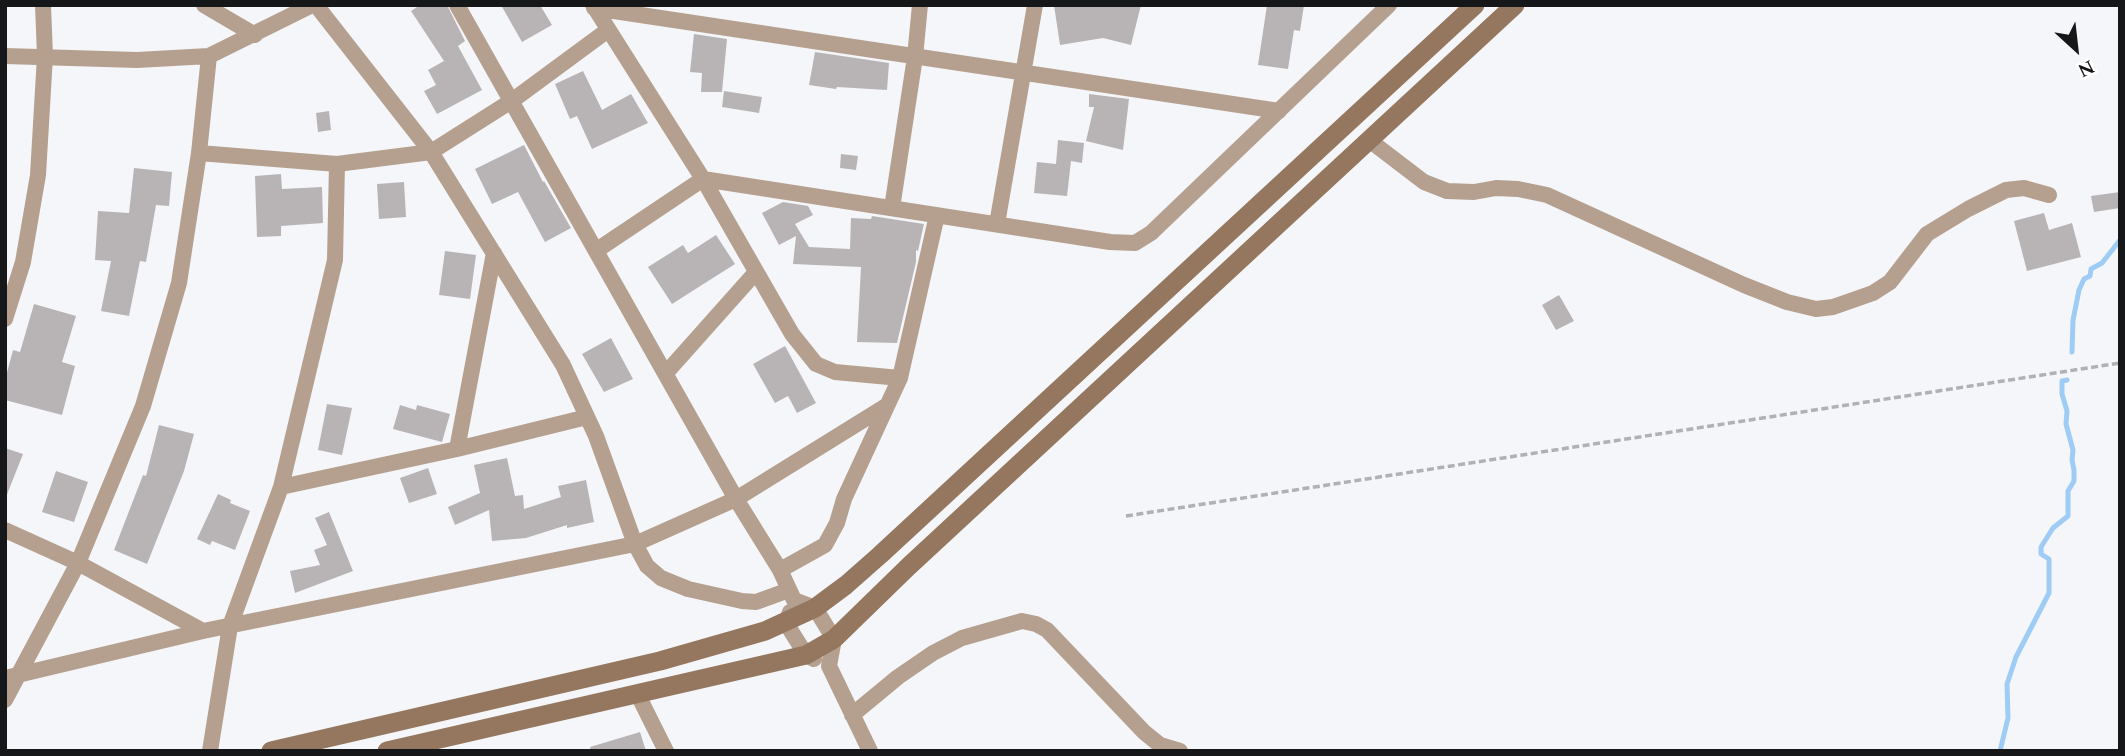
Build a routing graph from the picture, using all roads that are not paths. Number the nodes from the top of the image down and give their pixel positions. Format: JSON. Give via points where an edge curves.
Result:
{"nodes":[{"id":1,"x":43,"y":5,"type":"edge"},
{"id":2,"x":204,"y":5,"type":"edge"},
{"id":3,"x":314,"y":5,"type":"edge"},
{"id":4,"x":457,"y":5,"type":"edge"},
{"id":5,"x":693,"y":5,"type":"edge"},
{"id":6,"x":920,"y":5,"type":"edge"},
{"id":7,"x":1035,"y":5,"type":"edge"},
{"id":8,"x":1389,"y":5,"type":"edge"},
{"id":9,"x":1475,"y":5,"type":"edge"},
{"id":10,"x":1515,"y":5,"type":"edge"},
{"id":11,"x":593,"y":7,"type":"edge"},
{"id":12,"x":690,"y":23,"type":"junction"},
{"id":13,"x":608,"y":30,"type":"junction"},
{"id":14,"x":256,"y":35,"type":"junction"},
{"id":15,"x":5,"y":56,"type":"edge"},
{"id":16,"x":45,"y":56,"type":"junction"},
{"id":17,"x":209,"y":56,"type":"junction"},
{"id":18,"x":915,"y":57,"type":"junction"},
{"id":19,"x":1025,"y":74,"type":"junction"},
{"id":20,"x":513,"y":100,"type":"junction"},
{"id":21,"x":1279,"y":111,"type":"junction"},
{"id":22,"x":1369,"y":140,"type":"junction"},
{"id":23,"x":431,"y":152,"type":"junction"},
{"id":24,"x":199,"y":153,"type":"junction"},
{"id":25,"x":337,"y":164,"type":"junction"},
{"id":26,"x":703,"y":179,"type":"junction"},
{"id":27,"x":2049,"y":195,"type":"dead end"},
{"id":28,"x":892,"y":208,"type":"junction"},
{"id":29,"x":937,"y":215,"type":"junction"},
{"id":30,"x":997,"y":225,"type":"junction"},
{"id":31,"x":597,"y":250,"type":"junction"},
{"id":32,"x":494,"y":253,"type":"junction"},
{"id":33,"x":756,"y":272,"type":"junction"},
{"id":34,"x":5,"y":319,"type":"edge"},
{"id":35,"x":666,"y":373,"type":"junction"},
{"id":36,"x":900,"y":378,"type":"junction"},
{"id":37,"x":886,"y":406,"type":"junction"},
{"id":38,"x":587,"y":417,"type":"junction"},
{"id":39,"x":457,"y":449,"type":"junction"},
{"id":40,"x":281,"y":487,"type":"junction"},
{"id":41,"x":736,"y":499,"type":"junction"},
{"id":42,"x":5,"y":530,"type":"edge"},
{"id":43,"x":635,"y":544,"type":"junction"},
{"id":44,"x":78,"y":563,"type":"junction"},
{"id":45,"x":780,"y":570,"type":"junction"},
{"id":46,"x":792,"y":595,"type":"junction"},
{"id":47,"x":815,"y":608,"type":"junction"},
{"id":48,"x":786,"y":623,"type":"junction"},
{"id":49,"x":230,"y":626,"type":"junction"},
{"id":50,"x":203,"y":631,"type":"junction"},
{"id":51,"x":834,"y":639,"type":"junction"},
{"id":52,"x":806,"y":654,"type":"junction"},
{"id":53,"x":829,"y":666,"type":"junction"},
{"id":54,"x":12,"y":677,"type":"edge"},
{"id":55,"x":638,"y":695,"type":"junction"},
{"id":56,"x":5,"y":701,"type":"edge"},
{"id":57,"x":852,"y":715,"type":"junction"},
{"id":58,"x":421,"y":747,"type":"edge"},
{"id":59,"x":210,"y":751,"type":"edge"},
{"id":60,"x":271,"y":751,"type":"edge"},
{"id":61,"x":387,"y":751,"type":"edge"},
{"id":62,"x":666,"y":751,"type":"edge"},
{"id":63,"x":870,"y":751,"type":"edge"},
{"id":64,"x":1180,"y":751,"type":"edge"}],
"edges":[{"from":1,"to":16,"type":"street"},
{"from":2,"to":14,"type":"street"},
{"from":3,"to":14,"type":"street"},
{"from":3,"to":23,"type":"street"},
{"from":4,"to":20,"type":"street"},
{"from":5,"to":12,"type":"street"},
{"from":6,"to":18,"type":"street"},
{"from":7,"to":19,"type":"street"},
{"from":8,"to":21,"type":"street"},
{"from":9,"to":47,"type":"main road","via":[[880,555]]},
{"from":10,"to":22,"type":"main road"},
{"from":11,"to":12,"type":"street"},
{"from":11,"to":13,"type":"street"},
{"from":12,"to":18,"type":"street"},
{"from":13,"to":20,"type":"street"},
{"from":13,"to":26,"type":"street"},
{"from":14,"to":17,"type":"street"},
{"from":15,"to":16,"type":"street"},
{"from":16,"to":17,"type":"street","via":[[137,60]]},
{"from":16,"to":34,"type":"street","via":[[38,174],[23,262]]},
{"from":17,"to":24,"type":"street"},
{"from":18,"to":19,"type":"street"},
{"from":18,"to":28,"type":"street"},
{"from":19,"to":21,"type":"street"},
{"from":19,"to":30,"type":"street"},
{"from":20,"to":23,"type":"street"},
{"from":20,"to":31,"type":"street"},
{"from":21,"to":30,"type":"street","via":[[1135,243]]},
{"from":22,"to":27,"type":"street","via":[[1424,182],[1447,191],[1496,188],[1547,195],[1744,285],[1816,309],[1873,293],[1890,282],[1927,234],[2006,190],[2024,188]]},
{"from":22,"to":51,"type":"main road"},
{"from":23,"to":25,"type":"street"},
{"from":23,"to":32,"type":"street"},
{"from":24,"to":25,"type":"street"},
{"from":24,"to":44,"type":"street","via":[[179,283],[147,393]]},
{"from":25,"to":40,"type":"street","via":[[335,260]]},
{"from":26,"to":28,"type":"street"},
{"from":26,"to":31,"type":"street"},
{"from":26,"to":33,"type":"street"},
{"from":28,"to":29,"type":"street"},
{"from":29,"to":30,"type":"street"},
{"from":29,"to":36,"type":"street"},
{"from":31,"to":35,"type":"street"},
{"from":32,"to":38,"type":"street","via":[[562,365]]},
{"from":32,"to":39,"type":"street"},
{"from":33,"to":35,"type":"street"},
{"from":33,"to":36,"type":"street","via":[[792,334],[816,364],[835,372]]},
{"from":35,"to":41,"type":"street"},
{"from":36,"to":37,"type":"street"},
{"from":37,"to":41,"type":"street"},
{"from":37,"to":45,"type":"street","via":[[825,545]]},
{"from":38,"to":39,"type":"street"},
{"from":38,"to":43,"type":"street"},
{"from":39,"to":40,"type":"street"},
{"from":40,"to":49,"type":"street"},
{"from":41,"to":43,"type":"street"},
{"from":41,"to":45,"type":"street"},
{"from":42,"to":44,"type":"street"},
{"from":43,"to":46,"type":"street","via":[[647,566],[661,578],[688,589],[756,602]]},
{"from":43,"to":49,"type":"street"},
{"from":44,"to":50,"type":"street"},
{"from":44,"to":54,"type":"street"},
{"from":45,"to":46,"type":"street"},
{"from":46,"to":47,"type":"street"},
{"from":46,"to":48,"type":"street"},
{"from":47,"to":48,"type":"main road"},
{"from":47,"to":51,"type":"street"},
{"from":48,"to":52,"type":"street"},
{"from":48,"to":60,"type":"main road","via":[[660,661]]},
{"from":49,"to":50,"type":"street"},
{"from":49,"to":59,"type":"street"},
{"from":50,"to":54,"type":"street"},
{"from":51,"to":52,"type":"main road"},
{"from":51,"to":53,"type":"street"},
{"from":52,"to":53,"type":"street"},
{"from":52,"to":55,"type":"main road"},
{"from":53,"to":57,"type":"street"},
{"from":54,"to":56,"type":"street"},
{"from":55,"to":58,"type":"main road"},
{"from":55,"to":62,"type":"street"},
{"from":57,"to":63,"type":"street"},
{"from":57,"to":64,"type":"street","via":[[933,653],[962,638],[1022,621],[1047,630],[1144,732],[1160,746]]},
{"from":58,"to":61,"type":"main road"}]}
